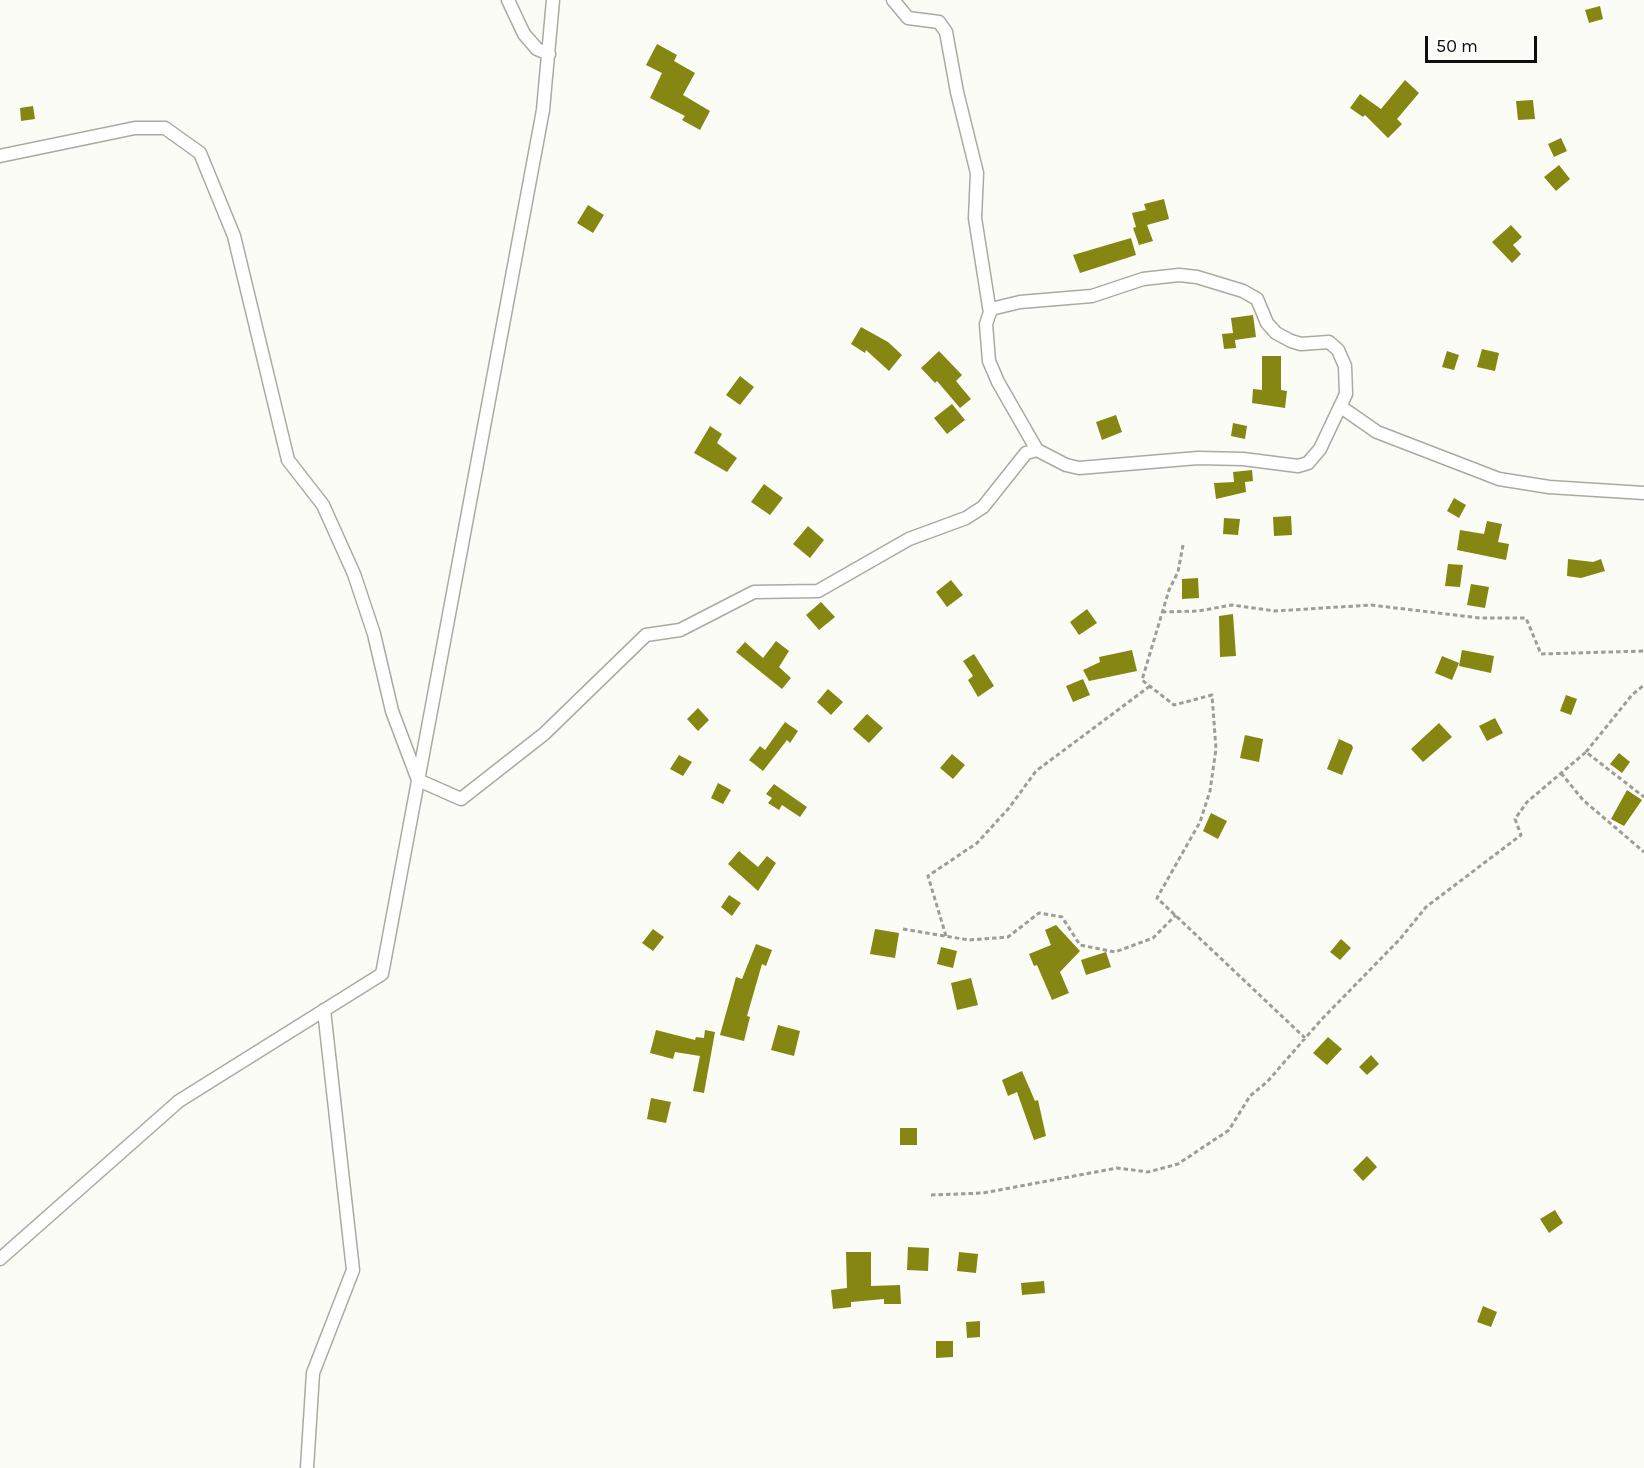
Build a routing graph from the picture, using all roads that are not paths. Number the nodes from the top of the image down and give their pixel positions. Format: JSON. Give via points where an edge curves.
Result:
{"nodes":[{"id":1,"x":508,"y":0,"type":"edge"},
{"id":2,"x":553,"y":0,"type":"edge"},
{"id":3,"x":893,"y":0,"type":"edge"},
{"id":4,"x":549,"y":54,"type":"junction"},
{"id":5,"x":0,"y":156,"type":"edge"},
{"id":6,"x":990,"y":313,"type":"junction"},
{"id":7,"x":1341,"y":407,"type":"junction"},
{"id":8,"x":1037,"y":450,"type":"junction"},
{"id":9,"x":1644,"y":493,"type":"edge"},
{"id":10,"x":418,"y":780,"type":"junction"},
{"id":11,"x":324,"y":1010,"type":"junction"},
{"id":12,"x":0,"y":1259,"type":"edge"},
{"id":13,"x":307,"y":1468,"type":"edge"}],
"edges":[{"from":1,"to":4,"type":"street","via":[[524,34],[537,49]]},
{"from":2,"to":4,"type":"street"},
{"from":3,"to":6,"type":"street","via":[[908,18],[939,22],[946,32],[977,173],[975,218]]},
{"from":4,"to":10,"type":"street","via":[[543,110]]},
{"from":5,"to":10,"type":"street","via":[[145,128],[165,128],[200,153],[234,236],[288,460],[323,505],[354,574],[374,634],[392,711]]},
{"from":6,"to":7,"type":"street","via":[[991,309],[1020,302],[1092,296],[1143,279],[1197,277],[1257,299],[1275,333],[1291,341],[1329,342],[1345,366],[1346,394]]},
{"from":6,"to":8,"type":"street","via":[[986,324],[989,361]]},
{"from":7,"to":8,"type":"street","via":[[1320,449],[1308,463],[1298,466],[1198,458],[1079,468]]},
{"from":7,"to":9,"type":"street","via":[[1377,432],[1499,479],[1548,487]]},
{"from":8,"to":10,"type":"street","via":[[1026,453],[983,507],[966,518],[909,539],[818,591],[754,592],[680,630],[646,635],[544,734],[461,799]]},
{"from":10,"to":11,"type":"street","via":[[382,974]]},
{"from":11,"to":12,"type":"street","via":[[179,1101]]},
{"from":11,"to":13,"type":"street","via":[[353,1270],[313,1373]]}]}
